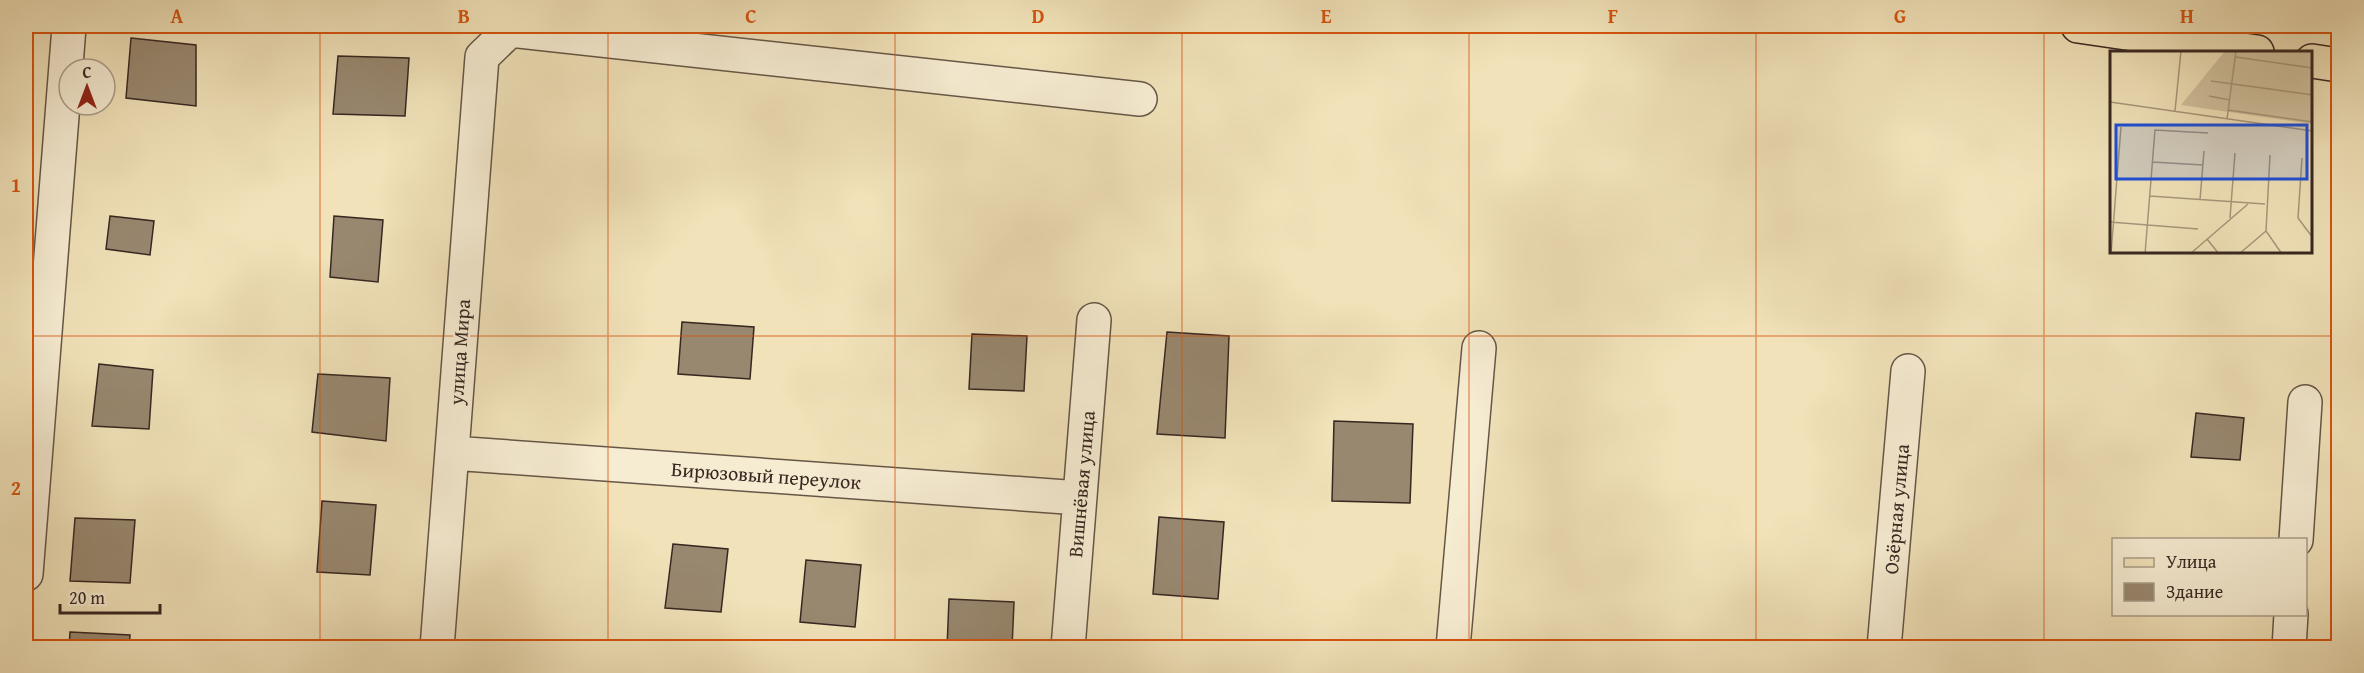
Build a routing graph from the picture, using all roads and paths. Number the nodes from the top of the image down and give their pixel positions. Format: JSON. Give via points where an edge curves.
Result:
{"nodes":[{"id":1,"x":2078,"y":26,"type":"edge"},
{"id":2,"x":69,"y":27,"type":"dead end"},
{"id":3,"x":2251,"y":51,"type":"edge"},
{"id":4,"x":2313,"y":61,"type":"edge"},
{"id":5,"x":2338,"y":65,"type":"edge"},
{"id":6,"x":1140,"y":99,"type":"dead end"},
{"id":7,"x":1095,"y":320,"type":"dead end"},
{"id":8,"x":1479,"y":348,"type":"dead end"},
{"id":9,"x":1908,"y":371,"type":"dead end"},
{"id":10,"x":2305,"y":402,"type":"dead end"},
{"id":11,"x":452,"y":453,"type":"junction"},
{"id":12,"x":1080,"y":498,"type":"junction"},
{"id":13,"x":2296,"y":538,"type":"edge"},
{"id":14,"x":26,"y":574,"type":"edge"},
{"id":15,"x":2291,"y":616,"type":"edge"},
{"id":16,"x":437,"y":648,"type":"edge"},
{"id":17,"x":1068,"y":648,"type":"edge"},
{"id":18,"x":1453,"y":648,"type":"edge"},
{"id":19,"x":1884,"y":648,"type":"edge"},
{"id":20,"x":2289,"y":648,"type":"edge"}],
"edges":[{"from":1,"to":3,"type":"main road"},
{"from":2,"to":14,"type":"street"},
{"from":4,"to":5,"type":"main road"},
{"from":6,"to":11,"type":"street","name":"улица Мира","via":[[510,30],[482,57]]},
{"from":7,"to":12,"type":"street","name":"Вишнёвая улица"},
{"from":8,"to":18,"type":"street"},
{"from":9,"to":19,"type":"street","name":"Озёрная улица"},
{"from":10,"to":13,"type":"street"},
{"from":11,"to":12,"type":"street","name":"Бирюзовый переулок"},
{"from":11,"to":16,"type":"street","name":"улица Мира"},
{"from":12,"to":17,"type":"street","name":"Вишнёвая улица"},
{"from":15,"to":20,"type":"street"}]}
